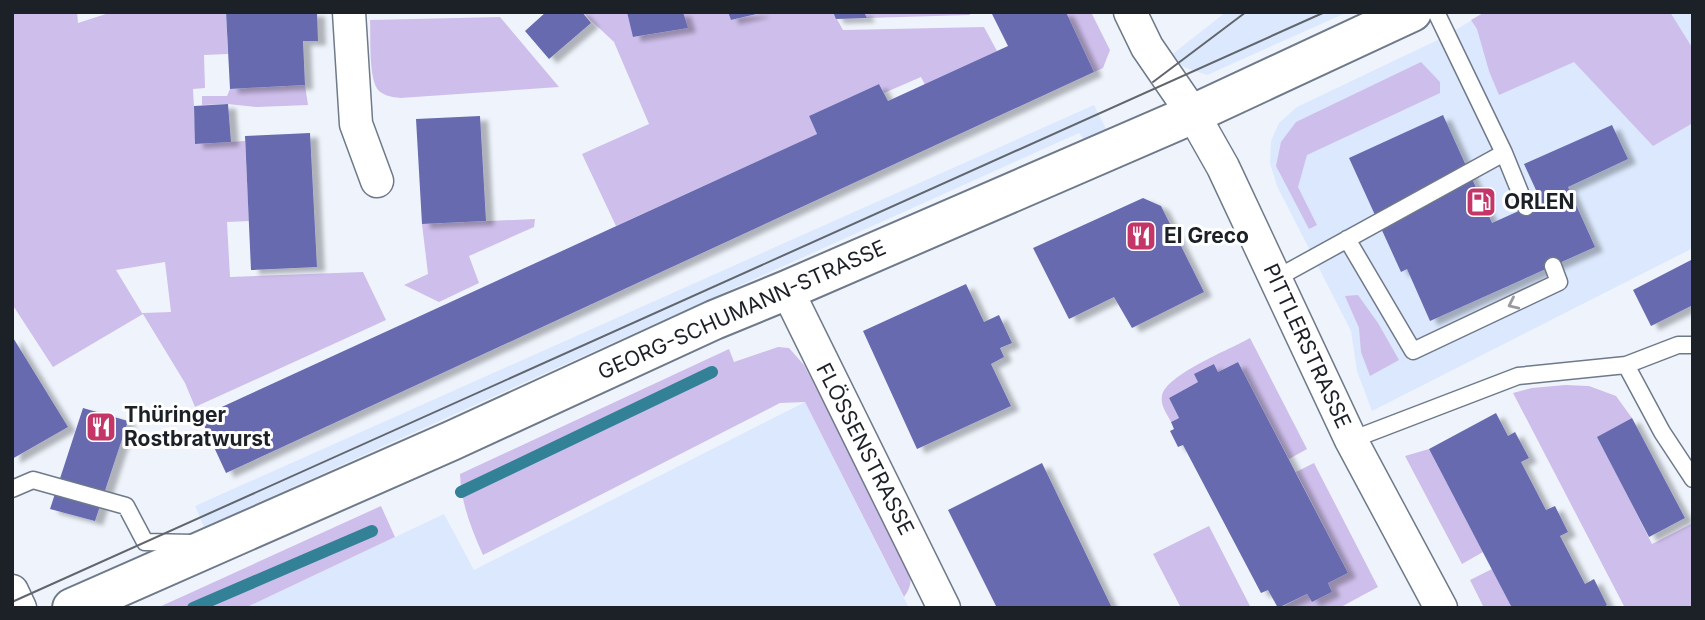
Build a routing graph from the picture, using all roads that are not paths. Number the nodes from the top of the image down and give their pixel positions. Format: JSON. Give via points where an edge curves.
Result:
{"nodes":[{"id":1,"x":349,"y":12,"type":"edge"},
{"id":2,"x":1130,"y":12,"type":"edge"},
{"id":3,"x":1414,"y":14,"type":"edge"},
{"id":4,"x":1193,"y":114,"type":"junction"},
{"id":5,"x":1504,"y":153,"type":"junction"},
{"id":6,"x":377,"y":181,"type":"dead end"},
{"id":7,"x":1526,"y":207,"type":"dead end"},
{"id":8,"x":1347,"y":239,"type":"junction"},
{"id":9,"x":1553,"y":266,"type":"dead end"},
{"id":10,"x":1275,"y":279,"type":"junction"},
{"id":11,"x":787,"y":290,"type":"junction"},
{"id":12,"x":1693,"y":345,"type":"edge"},
{"id":13,"x":1626,"y":365,"type":"junction"},
{"id":14,"x":1351,"y":440,"type":"junction"},
{"id":15,"x":1693,"y":480,"type":"edge"},
{"id":16,"x":12,"y":489,"type":"edge"},
{"id":17,"x":216,"y":544,"type":"junction"},
{"id":18,"x":12,"y":591,"type":"edge"},
{"id":19,"x":20,"y":608,"type":"edge"},
{"id":20,"x":72,"y":608,"type":"edge"},
{"id":21,"x":944,"y":608,"type":"edge"},
{"id":22,"x":1441,"y":608,"type":"edge"}],
"edges":[{"from":1,"to":6,"type":"street","via":[[356,124]]},
{"from":2,"to":4,"type":"street","name":"PITTLERSTRASSE","via":[[1147,47]]},
{"from":3,"to":4,"type":"street","name":"GEORG-SCHUMANN-STRASSE"},
{"from":3,"to":5,"type":"lane"},
{"from":4,"to":10,"type":"street","name":"PITTLERSTRASSE"},
{"from":4,"to":11,"type":"street","name":"GEORG-SCHUMANN-STRASSE"},
{"from":5,"to":7,"type":"lane"},
{"from":5,"to":8,"type":"lane"},
{"from":9,"to":8,"type":"lane","one_way":true,"via":[[1559,282],[1413,351]]},
{"from":8,"to":10,"type":"lane"},
{"from":10,"to":14,"type":"street","name":"PITTLERSTRASSE"},
{"from":11,"to":17,"type":"street","name":"GEORG-SCHUMANN-STRASSE"},
{"from":11,"to":21,"type":"street","name":"FLÖSSENSTRASSE"},
{"from":12,"to":13,"type":"lane","via":[[1678,345]]},
{"from":13,"to":14,"type":"lane","via":[[1518,376]]},
{"from":13,"to":15,"type":"lane"},
{"from":14,"to":22,"type":"street","name":"PITTLERSTRASSE"},
{"from":16,"to":17,"type":"lane","via":[[33,480],[126,506],[145,542]]},
{"from":17,"to":20,"type":"street","name":"GEORG-SCHUMANN-STRASSE"},
{"from":18,"to":19,"type":"street"}]}
